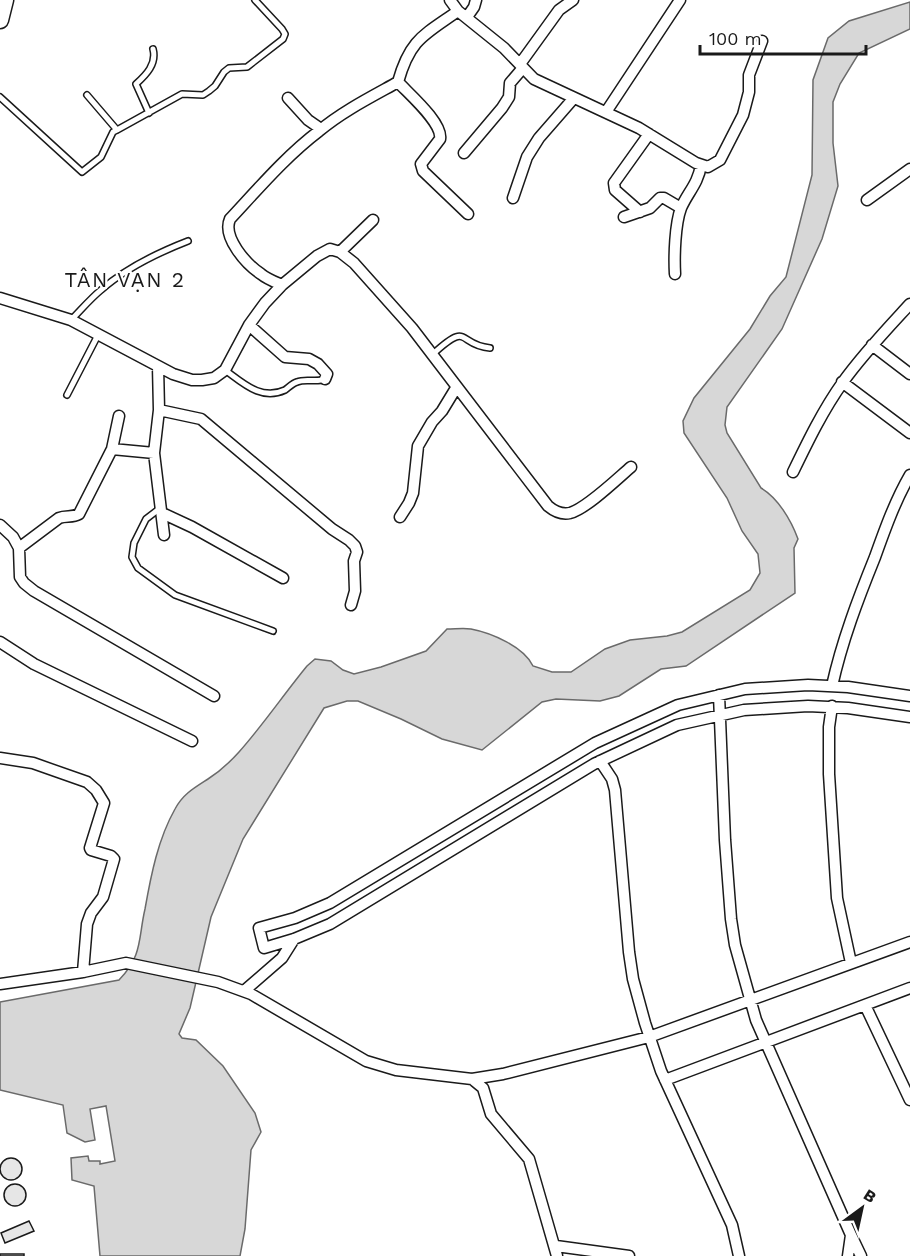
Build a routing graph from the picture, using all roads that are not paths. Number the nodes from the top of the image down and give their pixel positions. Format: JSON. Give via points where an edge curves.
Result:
{"nodes":[{"id":1,"x":4,"y":0,"type":"edge"},
{"id":2,"x":255,"y":0,"type":"edge"},
{"id":3,"x":450,"y":0,"type":"edge"},
{"id":4,"x":476,"y":0,"type":"edge"},
{"id":5,"x":573,"y":0,"type":"edge"},
{"id":6,"x":680,"y":0,"type":"edge"},
{"id":7,"x":463,"y":14,"type":"junction"},
{"id":8,"x":0,"y":20,"type":"edge"},
{"id":9,"x":762,"y":41,"type":"dead end"},
{"id":10,"x":153,"y":49,"type":"dead end"},
{"id":11,"x":521,"y":67,"type":"junction"},
{"id":12,"x":398,"y":82,"type":"junction"},
{"id":13,"x":87,"y":95,"type":"dead end"},
{"id":14,"x":0,"y":97,"type":"edge"},
{"id":15,"x":288,"y":98,"type":"dead end"},
{"id":16,"x":573,"y":99,"type":"junction"},
{"id":17,"x":606,"y":112,"type":"junction"},
{"id":18,"x":149,"y":113,"type":"junction"},
{"id":19,"x":321,"y":129,"type":"junction"},
{"id":20,"x":117,"y":130,"type":"junction"},
{"id":21,"x":649,"y":134,"type":"junction"},
{"id":22,"x":464,"y":153,"type":"dead end"},
{"id":23,"x":701,"y":165,"type":"junction"},
{"id":24,"x":910,"y":169,"type":"edge"},
{"id":25,"x":513,"y":198,"type":"dead end"},
{"id":26,"x":867,"y":200,"type":"dead end"},
{"id":27,"x":681,"y":208,"type":"junction"},
{"id":28,"x":640,"y":212,"type":"junction"},
{"id":29,"x":468,"y":214,"type":"dead end"},
{"id":30,"x":624,"y":218,"type":"dead end"},
{"id":31,"x":373,"y":220,"type":"dead end"},
{"id":32,"x":188,"y":241,"type":"dead end"},
{"id":33,"x":340,"y":252,"type":"junction"},
{"id":34,"x":675,"y":274,"type":"dead end"},
{"id":35,"x":282,"y":285,"type":"junction"},
{"id":36,"x":0,"y":298,"type":"edge"},
{"id":37,"x":910,"y":304,"type":"edge"},
{"id":38,"x":71,"y":320,"type":"junction"},
{"id":39,"x":249,"y":325,"type":"junction"},
{"id":40,"x":99,"y":334,"type":"junction"},
{"id":41,"x":872,"y":345,"type":"junction"},
{"id":42,"x":490,"y":348,"type":"dead end"},
{"id":43,"x":433,"y":354,"type":"junction"},
{"id":44,"x":158,"y":366,"type":"junction"},
{"id":45,"x":225,"y":370,"type":"junction"},
{"id":46,"x":910,"y":374,"type":"edge"},
{"id":47,"x":326,"y":379,"type":"joint"},
{"id":48,"x":842,"y":382,"type":"junction"},
{"id":49,"x":456,"y":388,"type":"junction"},
{"id":50,"x":68,"y":395,"type":"dead end"},
{"id":51,"x":159,"y":410,"type":"junction"},
{"id":52,"x":118,"y":416,"type":"dead end"},
{"id":53,"x":910,"y":433,"type":"edge"},
{"id":54,"x":112,"y":449,"type":"junction"},
{"id":55,"x":154,"y":453,"type":"junction"},
{"id":56,"x":631,"y":467,"type":"dead end"},
{"id":57,"x":793,"y":472,"type":"dead end"},
{"id":58,"x":910,"y":475,"type":"edge"},
{"id":59,"x":161,"y":511,"type":"junction"},
{"id":60,"x":400,"y":517,"type":"dead end"},
{"id":61,"x":0,"y":525,"type":"edge"},
{"id":62,"x":164,"y":535,"type":"dead end"},
{"id":63,"x":19,"y":548,"type":"junction"},
{"id":64,"x":284,"y":578,"type":"dead end"},
{"id":65,"x":351,"y":605,"type":"dead end"},
{"id":66,"x":273,"y":631,"type":"dead end"},
{"id":67,"x":0,"y":642,"type":"edge"},
{"id":68,"x":832,"y":686,"type":"junction"},
{"id":69,"x":718,"y":695,"type":"junction"},
{"id":70,"x":214,"y":696,"type":"dead end"},
{"id":71,"x":910,"y":696,"type":"edge"},
{"id":72,"x":832,"y":706,"type":"junction"},
{"id":73,"x":720,"y":716,"type":"junction"},
{"id":74,"x":910,"y":717,"type":"edge"},
{"id":75,"x":192,"y":741,"type":"dead end"},
{"id":76,"x":0,"y":758,"type":"edge"},
{"id":77,"x":600,"y":761,"type":"junction"},
{"id":78,"x":364,"y":882,"type":"junction"},
{"id":79,"x":375,"y":896,"type":"junction"},
{"id":80,"x":294,"y":939,"type":"junction"},
{"id":81,"x":910,"y":942,"type":"edge"},
{"id":82,"x":851,"y":963,"type":"junction"},
{"id":83,"x":83,"y":972,"type":"junction"},
{"id":84,"x":0,"y":984,"type":"edge"},
{"id":85,"x":910,"y":988,"type":"edge"},
{"id":86,"x":244,"y":991,"type":"junction"},
{"id":87,"x":750,"y":1000,"type":"junction"},
{"id":88,"x":865,"y":1005,"type":"junction"},
{"id":89,"x":649,"y":1037,"type":"junction"},
{"id":90,"x":766,"y":1042,"type":"junction"},
{"id":91,"x":472,"y":1079,"type":"junction"},
{"id":92,"x":665,"y":1080,"type":"junction"},
{"id":93,"x":910,"y":1100,"type":"edge"},
{"id":94,"x":851,"y":1235,"type":"junction"},
{"id":95,"x":557,"y":1251,"type":"edge"},
{"id":96,"x":629,"y":1256,"type":"edge"},
{"id":97,"x":739,"y":1256,"type":"edge"},
{"id":98,"x":848,"y":1256,"type":"edge"},
{"id":99,"x":861,"y":1256,"type":"edge"}],
"edges":[{"from":1,"to":8,"type":"main road"},
{"from":2,"to":18,"type":"lane","via":[[282,29],[283,39],[247,67],[229,68],[203,95],[182,94]]},
{"from":3,"to":7,"type":"street"},
{"from":4,"to":7,"type":"street","via":[[474,8]]},
{"from":5,"to":11,"type":"street","via":[[559,10]]},
{"from":6,"to":17,"type":"street"},
{"from":7,"to":11,"type":"street"},
{"from":7,"to":12,"type":"street","via":[[412,46]]},
{"from":9,"to":23,"type":"street","via":[[749,75],[743,115],[720,160],[708,167]]},
{"from":10,"to":18,"type":"lane","via":[[150,69],[136,84]]},
{"from":11,"to":16,"type":"street","via":[[534,80]]},
{"from":11,"to":22,"type":"street","via":[[510,83],[509,97],[502,108]]},
{"from":12,"to":19,"type":"street"},
{"from":12,"to":29,"type":"street","via":[[435,122],[441,134],[421,164],[423,171]]},
{"from":13,"to":20,"type":"lane"},
{"from":14,"to":20,"type":"lane","via":[[82,172],[101,158]]},
{"from":15,"to":19,"type":"street"},
{"from":16,"to":17,"type":"street"},
{"from":16,"to":25,"type":"street","via":[[527,157]]},
{"from":17,"to":21,"type":"street"},
{"from":18,"to":20,"type":"lane"},
{"from":19,"to":35,"type":"street","via":[[227,225],[237,249],[254,269]]},
{"from":21,"to":23,"type":"street"},
{"from":21,"to":28,"type":"street","via":[[614,183],[615,190]]},
{"from":23,"to":27,"type":"street","via":[[696,184]]},
{"from":24,"to":26,"type":"street"},
{"from":27,"to":28,"type":"street","via":[[660,198]]},
{"from":27,"to":34,"type":"street"},
{"from":28,"to":30,"type":"street"},
{"from":31,"to":33,"type":"street"},
{"from":32,"to":38,"type":"lane","via":[[124,273],[100,290]]},
{"from":33,"to":35,"type":"street","via":[[323,252]]},
{"from":33,"to":43,"type":"street"},
{"from":35,"to":39,"type":"street"},
{"from":36,"to":38,"type":"street"},
{"from":37,"to":41,"type":"street"},
{"from":38,"to":40,"type":"street"},
{"from":39,"to":45,"type":"street"},
{"from":39,"to":47,"type":"street","via":[[288,358],[309,359],[318,364],[327,374]]},
{"from":40,"to":44,"type":"street"},
{"from":40,"to":50,"type":"lane"},
{"from":41,"to":46,"type":"street"},
{"from":41,"to":48,"type":"street"},
{"from":42,"to":43,"type":"lane","via":[[458,336]]},
{"from":43,"to":49,"type":"street"},
{"from":44,"to":45,"type":"street","via":[[192,380],[214,378]]},
{"from":44,"to":51,"type":"street"},
{"from":45,"to":47,"type":"lane","via":[[261,393],[273,394],[299,381]]},
{"from":48,"to":53,"type":"street"},
{"from":48,"to":57,"type":"street"},
{"from":49,"to":56,"type":"street","via":[[556,512],[569,514],[585,505]]},
{"from":49,"to":60,"type":"street","via":[[418,446],[413,493]]},
{"from":51,"to":55,"type":"street"},
{"from":51,"to":65,"type":"street","via":[[201,419],[355,546],[356,591]]},
{"from":52,"to":54,"type":"street"},
{"from":54,"to":55,"type":"street"},
{"from":54,"to":63,"type":"street","via":[[79,514],[59,518]]},
{"from":55,"to":59,"type":"street"},
{"from":58,"to":68,"type":"street","via":[[865,583],[839,654]]},
{"from":59,"to":62,"type":"street"},
{"from":59,"to":64,"type":"street"},
{"from":59,"to":66,"type":"lane","via":[[146,519],[134,543],[132,557],[138,568],[175,594]]},
{"from":61,"to":63,"type":"street"},
{"from":63,"to":70,"type":"street","via":[[20,576],[34,591]]},
{"from":67,"to":75,"type":"street","via":[[34,664]]},
{"from":68,"to":69,"type":"street","via":[[750,689]]},
{"from":68,"to":71,"type":"street"},
{"from":69,"to":73,"type":"street"},
{"from":69,"to":78,"type":"street","via":[[678,705],[595,743]]},
{"from":72,"to":73,"type":"street","via":[[750,710]]},
{"from":72,"to":74,"type":"street"},
{"from":72,"to":82,"type":"street","via":[[829,774],[837,898]]},
{"from":73,"to":77,"type":"street","via":[[669,729]]},
{"from":73,"to":87,"type":"street","via":[[731,919]]},
{"from":76,"to":83,"type":"street","via":[[33,763],[87,782],[104,803],[90,848],[114,859],[103,897],[90,913]]},
{"from":77,"to":79,"type":"street"},
{"from":77,"to":89,"type":"street","via":[[615,789],[629,952]]},
{"from":78,"to":79,"type":"street"},
{"from":78,"to":80,"type":"street","via":[[330,903],[259,928],[264,948]]},
{"from":79,"to":80,"type":"street","via":[[330,924]]},
{"from":80,"to":86,"type":"street","via":[[282,958]]},
{"from":81,"to":82,"type":"street"},
{"from":82,"to":87,"type":"street"},
{"from":83,"to":84,"type":"street"},
{"from":83,"to":86,"type":"street","via":[[126,963]]},
{"from":85,"to":88,"type":"street"},
{"from":86,"to":91,"type":"street","via":[[366,1061],[396,1070]]},
{"from":87,"to":89,"type":"street"},
{"from":87,"to":90,"type":"street"},
{"from":88,"to":90,"type":"street"},
{"from":88,"to":93,"type":"street"},
{"from":89,"to":91,"type":"street"},
{"from":89,"to":92,"type":"street"},
{"from":90,"to":92,"type":"street"},
{"from":90,"to":94,"type":"street"},
{"from":91,"to":95,"type":"street","via":[[483,1088],[491,1114],[529,1159]]},
{"from":92,"to":97,"type":"street","via":[[732,1225]]},
{"from":94,"to":98,"type":"street"},
{"from":94,"to":99,"type":"street"},
{"from":95,"to":96,"type":"street"}]}
